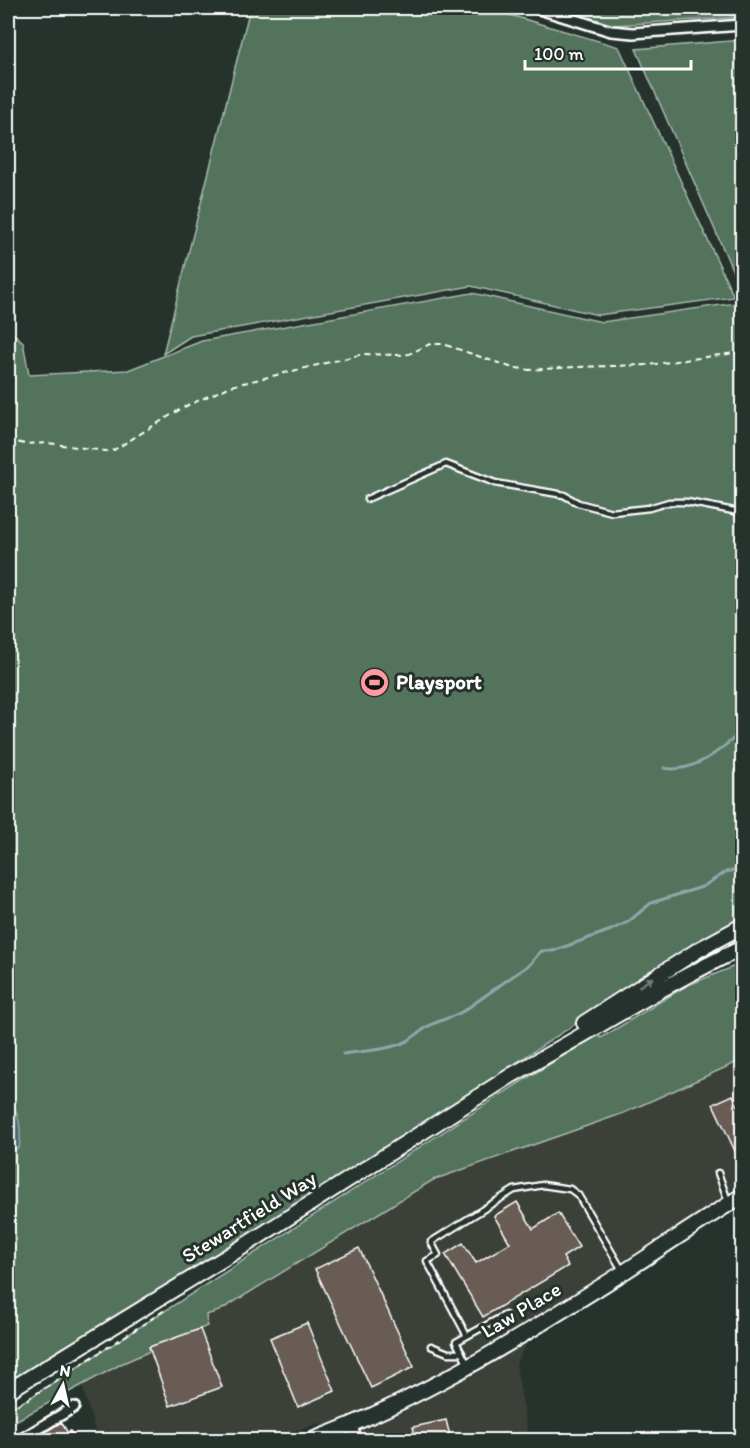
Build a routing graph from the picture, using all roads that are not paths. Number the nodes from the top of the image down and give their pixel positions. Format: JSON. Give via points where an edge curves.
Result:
{"nodes":[{"id":1,"x":536,"y":8,"type":"edge"},
{"id":2,"x":742,"y":25,"type":"edge"},
{"id":3,"x":367,"y":499,"type":"dead end"},
{"id":4,"x":742,"y":510,"type":"edge"},
{"id":5,"x":742,"y":926,"type":"edge"},
{"id":6,"x":742,"y":948,"type":"edge"},
{"id":7,"x":512,"y":1075,"type":"junction"},
{"id":8,"x":718,"y":1173,"type":"dead end"},
{"id":9,"x":742,"y":1196,"type":"edge"},
{"id":10,"x":729,"y":1204,"type":"junction"},
{"id":11,"x":624,"y":1272,"type":"junction"},
{"id":12,"x":505,"y":1315,"type":"dead end"},
{"id":13,"x":467,"y":1336,"type":"junction"},
{"id":14,"x":431,"y":1346,"type":"dead end"},
{"id":15,"x":462,"y":1353,"type":"junction"},
{"id":16,"x":469,"y":1366,"type":"junction"},
{"id":17,"x":14,"y":1388,"type":"edge"},
{"id":18,"x":74,"y":1407,"type":"dead end"},
{"id":19,"x":352,"y":1424,"type":"junction"},
{"id":20,"x":32,"y":1438,"type":"edge"},
{"id":21,"x":20,"y":1440,"type":"edge"},
{"id":22,"x":312,"y":1440,"type":"edge"},
{"id":23,"x":356,"y":1440,"type":"edge"}],
"edges":[{"from":1,"to":2,"type":"street","via":[[611,31],[633,33]]},
{"from":3,"to":4,"type":"lane","via":[[446,464],[495,483],[564,495],[612,512],[669,502]]},
{"from":7,"to":5,"type":"street","name":"Stewartfield Way","one_way":true,"via":[[645,983]]},
{"from":6,"to":7,"type":"street","name":"Stewartfield Way","via":[[662,988]]},
{"from":7,"to":17,"type":"street","name":"Stewartfield Way"},
{"from":8,"to":10,"type":"lane"},
{"from":9,"to":10,"type":"street","name":"Law Place"},
{"from":10,"to":11,"type":"street","name":"Law Place"},
{"from":11,"to":13,"type":"lane","via":[[578,1195],[543,1185],[514,1190],[430,1242],[438,1255],[427,1262]]},
{"from":11,"to":16,"type":"street","name":"Law Place"},
{"from":12,"to":13,"type":"lane"},
{"from":13,"to":15,"type":"lane","via":[[456,1342]]},
{"from":14,"to":15,"type":"lane","via":[[448,1353]]},
{"from":15,"to":16,"type":"lane"},
{"from":16,"to":19,"type":"street","name":"Law Place"},
{"from":18,"to":20,"type":"street"},
{"from":19,"to":22,"type":"street","name":"Law Place"},
{"from":19,"to":23,"type":"street"},
{"from":20,"to":21,"type":"street"}]}
